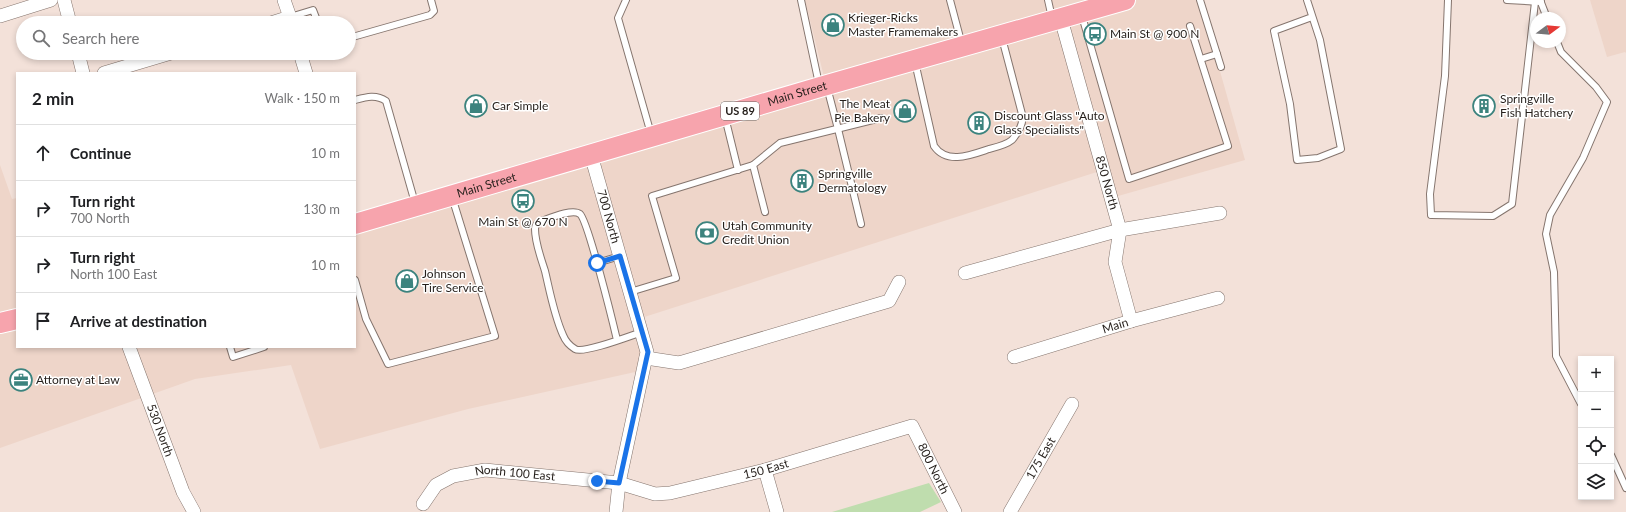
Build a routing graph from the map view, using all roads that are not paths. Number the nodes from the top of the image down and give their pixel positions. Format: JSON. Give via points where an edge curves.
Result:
{"nodes":[{"id":1,"x":51,"y":0,"type":"edge"},
{"id":2,"x":64,"y":0,"type":"edge"},
{"id":3,"x":284,"y":0,"type":"edge"},
{"id":4,"x":430,"y":0,"type":"edge"},
{"id":5,"x":626,"y":0,"type":"edge"},
{"id":6,"x":801,"y":0,"type":"edge"},
{"id":7,"x":950,"y":0,"type":"edge"},
{"id":8,"x":1048,"y":0,"type":"edge"},
{"id":9,"x":1125,"y":0,"type":"edge"},
{"id":10,"x":1200,"y":0,"type":"edge"},
{"id":11,"x":1307,"y":0,"type":"edge"},
{"id":12,"x":1448,"y":0,"type":"edge"},
{"id":13,"x":1507,"y":0,"type":"edge"},
{"id":14,"x":1538,"y":2,"type":"edge"},
{"id":15,"x":1544,"y":12,"type":"edge"},
{"id":16,"x":1082,"y":13,"type":"junction"},
{"id":17,"x":0,"y":16,"type":"edge"},
{"id":18,"x":68,"y":16,"type":"edge"},
{"id":19,"x":290,"y":16,"type":"edge"},
{"id":20,"x":300,"y":16,"type":"edge"},
{"id":21,"x":315,"y":16,"type":"edge"},
{"id":22,"x":1312,"y":17,"type":"junction"},
{"id":23,"x":1057,"y":20,"type":"junction"},
{"id":24,"x":1190,"y":26,"type":"dead end"},
{"id":25,"x":356,"y":36,"type":"edge"},
{"id":26,"x":1002,"y":36,"type":"junction"},
{"id":27,"x":963,"y":47,"type":"junction"},
{"id":28,"x":1559,"y":48,"type":"edge"},
{"id":29,"x":1217,"y":54,"type":"junction"},
{"id":30,"x":1201,"y":59,"type":"junction"},
{"id":31,"x":80,"y":60,"type":"edge"},
{"id":32,"x":148,"y":60,"type":"edge"},
{"id":33,"x":302,"y":60,"type":"edge"},
{"id":34,"x":915,"y":60,"type":"junction"},
{"id":35,"x":1221,"y":68,"type":"dead end"},
{"id":36,"x":83,"y":72,"type":"edge"},
{"id":37,"x":107,"y":72,"type":"edge"},
{"id":38,"x":306,"y":72,"type":"edge"},
{"id":39,"x":823,"y":86,"type":"junction"},
{"id":40,"x":356,"y":100,"type":"edge"},
{"id":41,"x":725,"y":116,"type":"junction"},
{"id":42,"x":881,"y":118,"type":"dead end"},
{"id":43,"x":838,"y":129,"type":"junction"},
{"id":44,"x":652,"y":138,"type":"junction"},
{"id":45,"x":591,"y":155,"type":"junction"},
{"id":46,"x":753,"y":165,"type":"junction"},
{"id":47,"x":738,"y":170,"type":"junction"},
{"id":48,"x":452,"y":196,"type":"junction"},
{"id":49,"x":416,"y":206,"type":"junction"},
{"id":50,"x":765,"y":212,"type":"dead end"},
{"id":51,"x":1220,"y":213,"type":"dead end"},
{"id":52,"x":356,"y":224,"type":"edge"},
{"id":53,"x":861,"y":224,"type":"dead end"},
{"id":54,"x":1120,"y":230,"type":"junction"},
{"id":55,"x":620,"y":256,"type":"junction"},
{"id":56,"x":597,"y":263,"type":"junction"},
{"id":57,"x":965,"y":273,"type":"dead end"},
{"id":58,"x":899,"y":282,"type":"dead end"},
{"id":59,"x":356,"y":284,"type":"edge"},
{"id":60,"x":630,"y":292,"type":"junction"},
{"id":61,"x":1218,"y":298,"type":"dead end"},
{"id":62,"x":16,"y":319,"type":"edge"},
{"id":63,"x":1131,"y":321,"type":"junction"},
{"id":64,"x":0,"y":324,"type":"edge"},
{"id":65,"x":642,"y":332,"type":"junction"},
{"id":66,"x":617,"y":340,"type":"junction"},
{"id":67,"x":129,"y":348,"type":"edge"},
{"id":68,"x":230,"y":348,"type":"edge"},
{"id":69,"x":261,"y":348,"type":"edge"},
{"id":70,"x":1014,"y":357,"type":"dead end"},
{"id":71,"x":646,"y":358,"type":"junction"},
{"id":72,"x":1578,"y":398,"type":"edge"},
{"id":73,"x":1072,"y":404,"type":"dead end"},
{"id":74,"x":912,"y":426,"type":"joint"},
{"id":75,"x":1614,"y":462,"type":"edge"},
{"id":76,"x":765,"y":470,"type":"junction"},
{"id":77,"x":619,"y":483,"type":"junction"},
{"id":78,"x":1626,"y":488,"type":"edge"},
{"id":79,"x":423,"y":504,"type":"dead end"},
{"id":80,"x":194,"y":512,"type":"edge"},
{"id":81,"x":616,"y":512,"type":"edge"},
{"id":82,"x":777,"y":512,"type":"edge"},
{"id":83,"x":955,"y":512,"type":"edge"},
{"id":84,"x":1010,"y":512,"type":"edge"}],
"edges":[{"from":1,"to":17,"type":"street"},
{"from":2,"to":18,"type":"street"},
{"from":3,"to":19,"type":"street"},
{"from":4,"to":25,"type":"lane","via":[[434,11],[430,15]]},
{"from":5,"to":44,"type":"lane","via":[[618,18]]},
{"from":6,"to":39,"type":"lane"},
{"from":7,"to":27,"type":"lane"},
{"from":8,"to":23,"type":"lane"},
{"from":9,"to":16,"type":"main road","name":"Main Street","number":"US 89"},
{"from":10,"to":29,"type":"lane"},
{"from":11,"to":22,"type":"lane"},
{"from":12,"to":14,"type":"lane","via":[[1445,76],[1430,194],[1431,215],[1494,216],[1512,204]]},
{"from":13,"to":14,"type":"lane"},
{"from":14,"to":15,"type":"lane"},
{"from":16,"to":23,"type":"main road","name":"Main Street","number":"US 89"},
{"from":16,"to":30,"type":"lane","via":[[1129,179],[1228,146]]},
{"from":20,"to":21,"type":"lane","via":[[313,10]]},
{"from":22,"to":22,"type":"lane","via":[[1320,40],[1341,149],[1318,158],[1298,160],[1290,104],[1274,31]]},
{"from":23,"to":26,"type":"main road","name":"Main Street","number":"US 89"},
{"from":23,"to":54,"type":"street","name":"850 North"},
{"from":24,"to":30,"type":"lane"},
{"from":26,"to":27,"type":"main road","name":"Main Street","number":"US 89"},
{"from":26,"to":34,"type":"lane","via":[[1022,114],[1022,123],[1012,140],[1006,144],[967,156],[953,158],[934,146]]},
{"from":27,"to":34,"type":"main road","name":"Main Street","number":"US 89"},
{"from":28,"to":72,"type":"lane","via":[[1607,102],[1583,158],[1550,215],[1546,234],[1554,272],[1556,356]]},
{"from":29,"to":30,"type":"lane"},
{"from":29,"to":35,"type":"lane"},
{"from":31,"to":36,"type":"street"},
{"from":32,"to":37,"type":"street"},
{"from":33,"to":38,"type":"street"},
{"from":34,"to":39,"type":"main road","name":"Main Street","number":"US 89"},
{"from":39,"to":41,"type":"main road","name":"Main Street","number":"US 89"},
{"from":39,"to":43,"type":"lane"},
{"from":40,"to":49,"type":"lane","via":[[380,97],[386,100]]},
{"from":41,"to":44,"type":"main road","name":"Main Street","number":"US 89"},
{"from":41,"to":47,"type":"lane"},
{"from":42,"to":43,"type":"lane"},
{"from":43,"to":46,"type":"lane","via":[[780,143]]},
{"from":43,"to":53,"type":"lane"},
{"from":44,"to":45,"type":"main road","name":"Main Street","number":"US 89"},
{"from":45,"to":48,"type":"main road","name":"Main Street","number":"US 89"},
{"from":45,"to":55,"type":"street","name":"700 North"},
{"from":46,"to":47,"type":"lane"},
{"from":46,"to":50,"type":"lane"},
{"from":47,"to":60,"type":"lane","via":[[652,196],[676,278]]},
{"from":48,"to":49,"type":"main road","name":"Main Street","number":"US 89"},
{"from":48,"to":59,"type":"lane","via":[[495,336],[388,364],[366,319]]},
{"from":49,"to":52,"type":"main road","name":"Main Street","number":"US 89"},
{"from":51,"to":54,"type":"street"},
{"from":54,"to":57,"type":"street"},
{"from":54,"to":63,"type":"street","via":[[1115,262]]},
{"from":55,"to":56,"type":"lane"},
{"from":55,"to":60,"type":"street","name":"700 North"},
{"from":56,"to":66,"type":"lane"},
{"from":56,"to":66,"type":"lane","via":[[580,214],[567,213],[536,224],[537,242],[558,321],[566,341],[579,351]]},
{"from":58,"to":71,"type":"street","via":[[889,300],[882,303],[679,363]]},
{"from":60,"to":65,"type":"street","name":"700 North"},
{"from":61,"to":63,"type":"street","name":"Main"},
{"from":62,"to":64,"type":"main road"},
{"from":63,"to":70,"type":"street","name":"Main"},
{"from":65,"to":66,"type":"lane"},
{"from":65,"to":71,"type":"street","name":"700 North","via":[[648,352]]},
{"from":67,"to":80,"type":"street","name":"530 North","via":[[183,492]]},
{"from":68,"to":69,"type":"lane","via":[[233,357]]},
{"from":71,"to":77,"type":"street","name":"700 North"},
{"from":73,"to":84,"type":"street","name":"175 East"},
{"from":74,"to":76,"type":"street","name":"150 East"},
{"from":74,"to":83,"type":"street","name":"800 North"},
{"from":75,"to":78,"type":"lane"},
{"from":76,"to":77,"type":"street","name":"150 East","via":[[670,493],[655,494]]},
{"from":76,"to":82,"type":"street"},
{"from":77,"to":79,"type":"street","name":"North 100 East","via":[[485,470],[453,476],[436,485]]},
{"from":77,"to":81,"type":"street","name":"700 North"}]}
